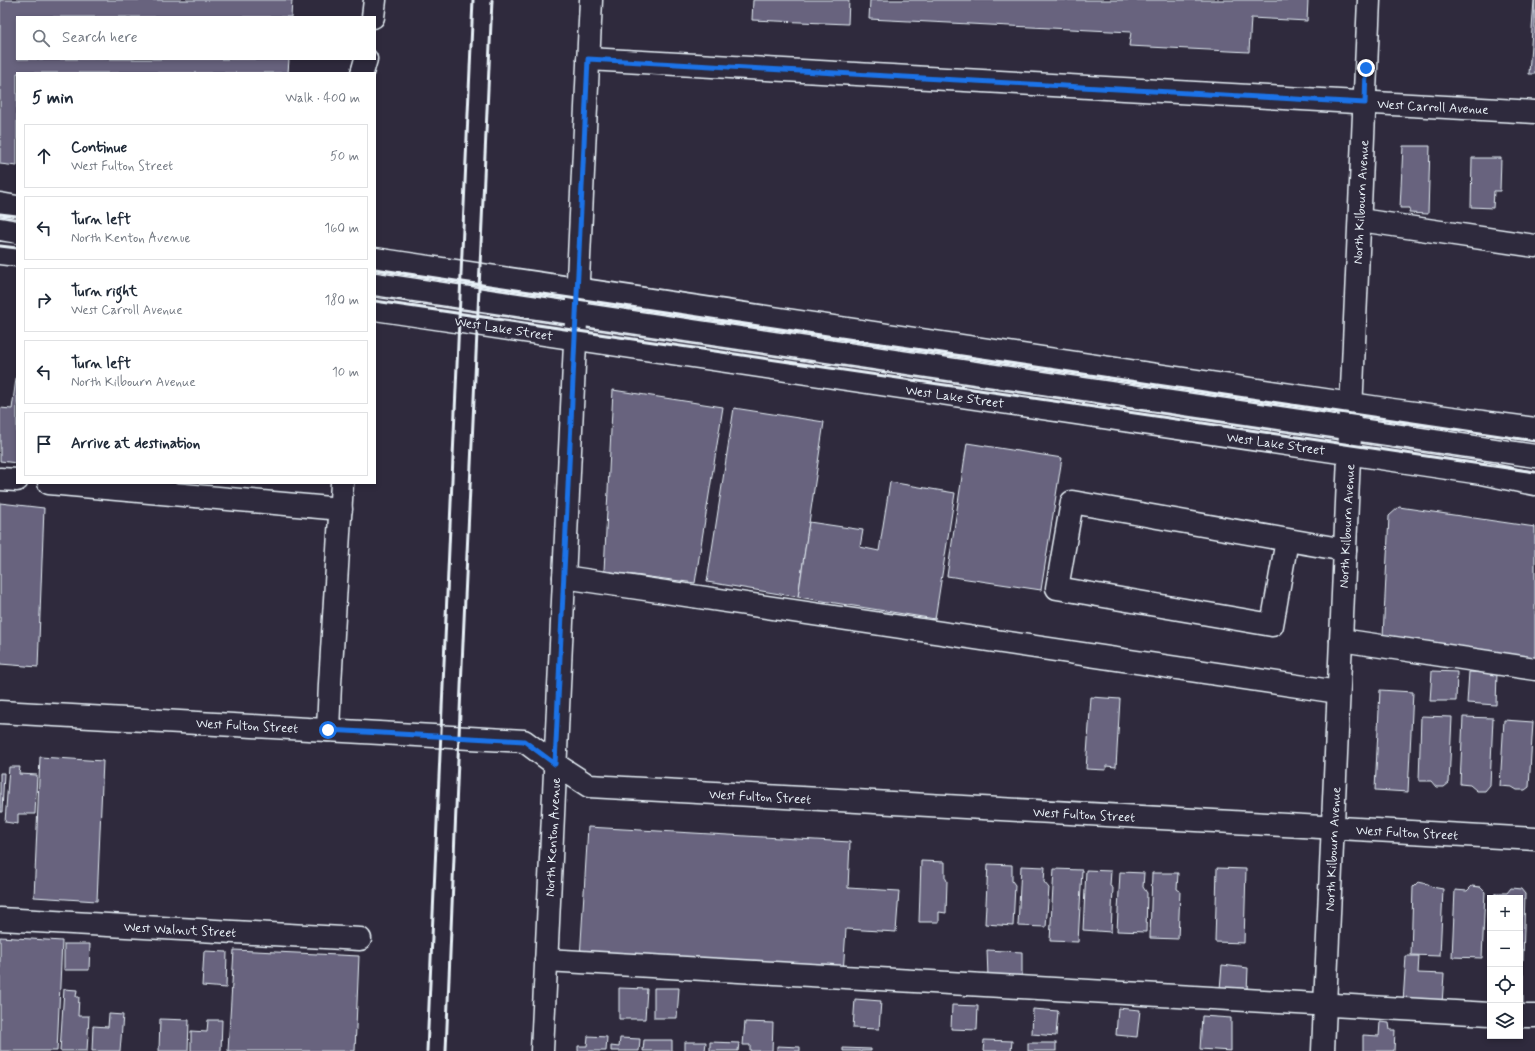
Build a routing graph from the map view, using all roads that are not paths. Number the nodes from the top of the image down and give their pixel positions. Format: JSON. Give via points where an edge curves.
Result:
{"nodes":[{"id":1,"x":375,"y":0,"type":"edge"},
{"id":2,"x":591,"y":0,"type":"edge"},
{"id":3,"x":1369,"y":0,"type":"edge"},
{"id":4,"x":373,"y":16,"type":"edge"},
{"id":5,"x":588,"y":59,"type":"junction"},
{"id":6,"x":366,"y":60,"type":"edge"},
{"id":7,"x":362,"y":72,"type":"edge"},
{"id":8,"x":1365,"y":103,"type":"junction"},
{"id":9,"x":1535,"y":112,"type":"edge"},
{"id":10,"x":0,"y":204,"type":"edge"},
{"id":11,"x":16,"y":207,"type":"edge"},
{"id":12,"x":1360,"y":220,"type":"junction"},
{"id":13,"x":0,"y":229,"type":"edge"},
{"id":14,"x":16,"y":232,"type":"edge"},
{"id":15,"x":1535,"y":246,"type":"edge"},
{"id":16,"x":0,"y":253,"type":"edge"},
{"id":17,"x":16,"y":256,"type":"edge"},
{"id":18,"x":376,"y":259,"type":"edge"},
{"id":19,"x":376,"y":284,"type":"edge"},
{"id":20,"x":578,"y":288,"type":"junction"},
{"id":21,"x":376,"y":309,"type":"edge"},
{"id":22,"x":576,"y":314,"type":"junction"},
{"id":23,"x":575,"y":339,"type":"junction"},
{"id":24,"x":1352,"y":404,"type":"junction"},
{"id":25,"x":1351,"y":429,"type":"junction"},
{"id":26,"x":1535,"y":429,"type":"edge"},
{"id":27,"x":1350,"y":454,"type":"junction"},
{"id":28,"x":1535,"y":456,"type":"edge"},
{"id":29,"x":0,"y":479,"type":"edge"},
{"id":30,"x":16,"y":480,"type":"edge"},
{"id":31,"x":60,"y":484,"type":"edge"},
{"id":32,"x":342,"y":484,"type":"edge"},
{"id":33,"x":1535,"y":484,"type":"edge"},
{"id":34,"x":341,"y":509,"type":"junction"},
{"id":35,"x":1287,"y":540,"type":"junction"},
{"id":36,"x":1345,"y":550,"type":"junction"},
{"id":37,"x":564,"y":577,"type":"junction"},
{"id":38,"x":1341,"y":640,"type":"junction"},
{"id":39,"x":1535,"y":669,"type":"edge"},
{"id":40,"x":1338,"y":692,"type":"junction"},
{"id":41,"x":0,"y":712,"type":"edge"},
{"id":42,"x":328,"y":730,"type":"junction"},
{"id":43,"x":555,"y":764,"type":"junction"},
{"id":44,"x":1332,"y":828,"type":"junction"},
{"id":45,"x":1535,"y":839,"type":"edge"},
{"id":46,"x":0,"y":919,"type":"edge"},
{"id":47,"x":360,"y":939,"type":"dead end"},
{"id":48,"x":546,"y":960,"type":"junction"},
{"id":49,"x":1325,"y":1006,"type":"junction"},
{"id":50,"x":1487,"y":1014,"type":"edge"},
{"id":51,"x":1523,"y":1016,"type":"edge"},
{"id":52,"x":1535,"y":1016,"type":"edge"},
{"id":53,"x":542,"y":1051,"type":"edge"},
{"id":54,"x":1323,"y":1051,"type":"edge"}],
"edges":[{"from":1,"to":4,"type":"street"},
{"from":2,"to":5,"type":"street","name":"North Kenton Avenue"},
{"from":3,"to":8,"type":"street","name":"North Kilbourn Avenue"},
{"from":5,"to":8,"type":"street","name":"West Carroll Avenue"},
{"from":5,"to":20,"type":"street","name":"North Kenton Avenue"},
{"from":6,"to":7,"type":"street"},
{"from":8,"to":9,"type":"street","name":"West Carroll Avenue"},
{"from":8,"to":12,"type":"street","name":"North Kilbourn Avenue"},
{"from":10,"to":11,"type":"street"},
{"from":12,"to":15,"type":"street"},
{"from":12,"to":24,"type":"street","name":"North Kilbourn Avenue"},
{"from":13,"to":14,"type":"street"},
{"from":16,"to":17,"type":"street"},
{"from":18,"to":20,"type":"street"},
{"from":19,"to":22,"type":"street","name":"West Lake Street"},
{"from":20,"to":22,"type":"street","name":"North Kenton Avenue"},
{"from":20,"to":24,"type":"street"},
{"from":21,"to":23,"type":"street","name":"West Lake Street"},
{"from":22,"to":23,"type":"street","name":"North Kenton Avenue"},
{"from":22,"to":25,"type":"street","name":"West Lake Street"},
{"from":23,"to":27,"type":"street","name":"West Lake Street"},
{"from":23,"to":37,"type":"street","name":"North Kenton Avenue"},
{"from":24,"to":25,"type":"street","name":"North Kilbourn Avenue"},
{"from":24,"to":26,"type":"street"},
{"from":25,"to":27,"type":"street","name":"North Kilbourn Avenue"},
{"from":25,"to":28,"type":"street","name":"West Lake Street"},
{"from":27,"to":33,"type":"street","name":"West Lake Street"},
{"from":27,"to":36,"type":"street","name":"North Kilbourn Avenue"},
{"from":29,"to":30,"type":"street"},
{"from":31,"to":34,"type":"street"},
{"from":32,"to":34,"type":"street"},
{"from":34,"to":42,"type":"street"},
{"from":35,"to":35,"type":"street","via":[[1072,502],[1057,588],[1272,625]]},
{"from":35,"to":36,"type":"street"},
{"from":36,"to":38,"type":"street","name":"North Kilbourn Avenue"},
{"from":37,"to":40,"type":"street"},
{"from":37,"to":43,"type":"street","name":"North Kenton Avenue"},
{"from":38,"to":39,"type":"street"},
{"from":38,"to":40,"type":"street","name":"North Kilbourn Avenue"},
{"from":40,"to":44,"type":"street","name":"North Kilbourn Avenue"},
{"from":41,"to":42,"type":"street","name":"West Fulton Street"},
{"from":42,"to":43,"type":"street","name":"West Fulton Street","via":[[524,741]]},
{"from":43,"to":44,"type":"street","name":"West Fulton Street","via":[[589,786]]},
{"from":43,"to":48,"type":"street","name":"North Kenton Avenue"},
{"from":44,"to":45,"type":"street","name":"West Fulton Street"},
{"from":44,"to":49,"type":"street","name":"North Kilbourn Avenue"},
{"from":46,"to":47,"type":"street","name":"West Walnut Street"},
{"from":48,"to":49,"type":"street"},
{"from":48,"to":53,"type":"street","name":"North Kenton Avenue"},
{"from":49,"to":50,"type":"street"},
{"from":49,"to":54,"type":"street","name":"North Kilbourn Avenue"},
{"from":51,"to":52,"type":"street"}]}
